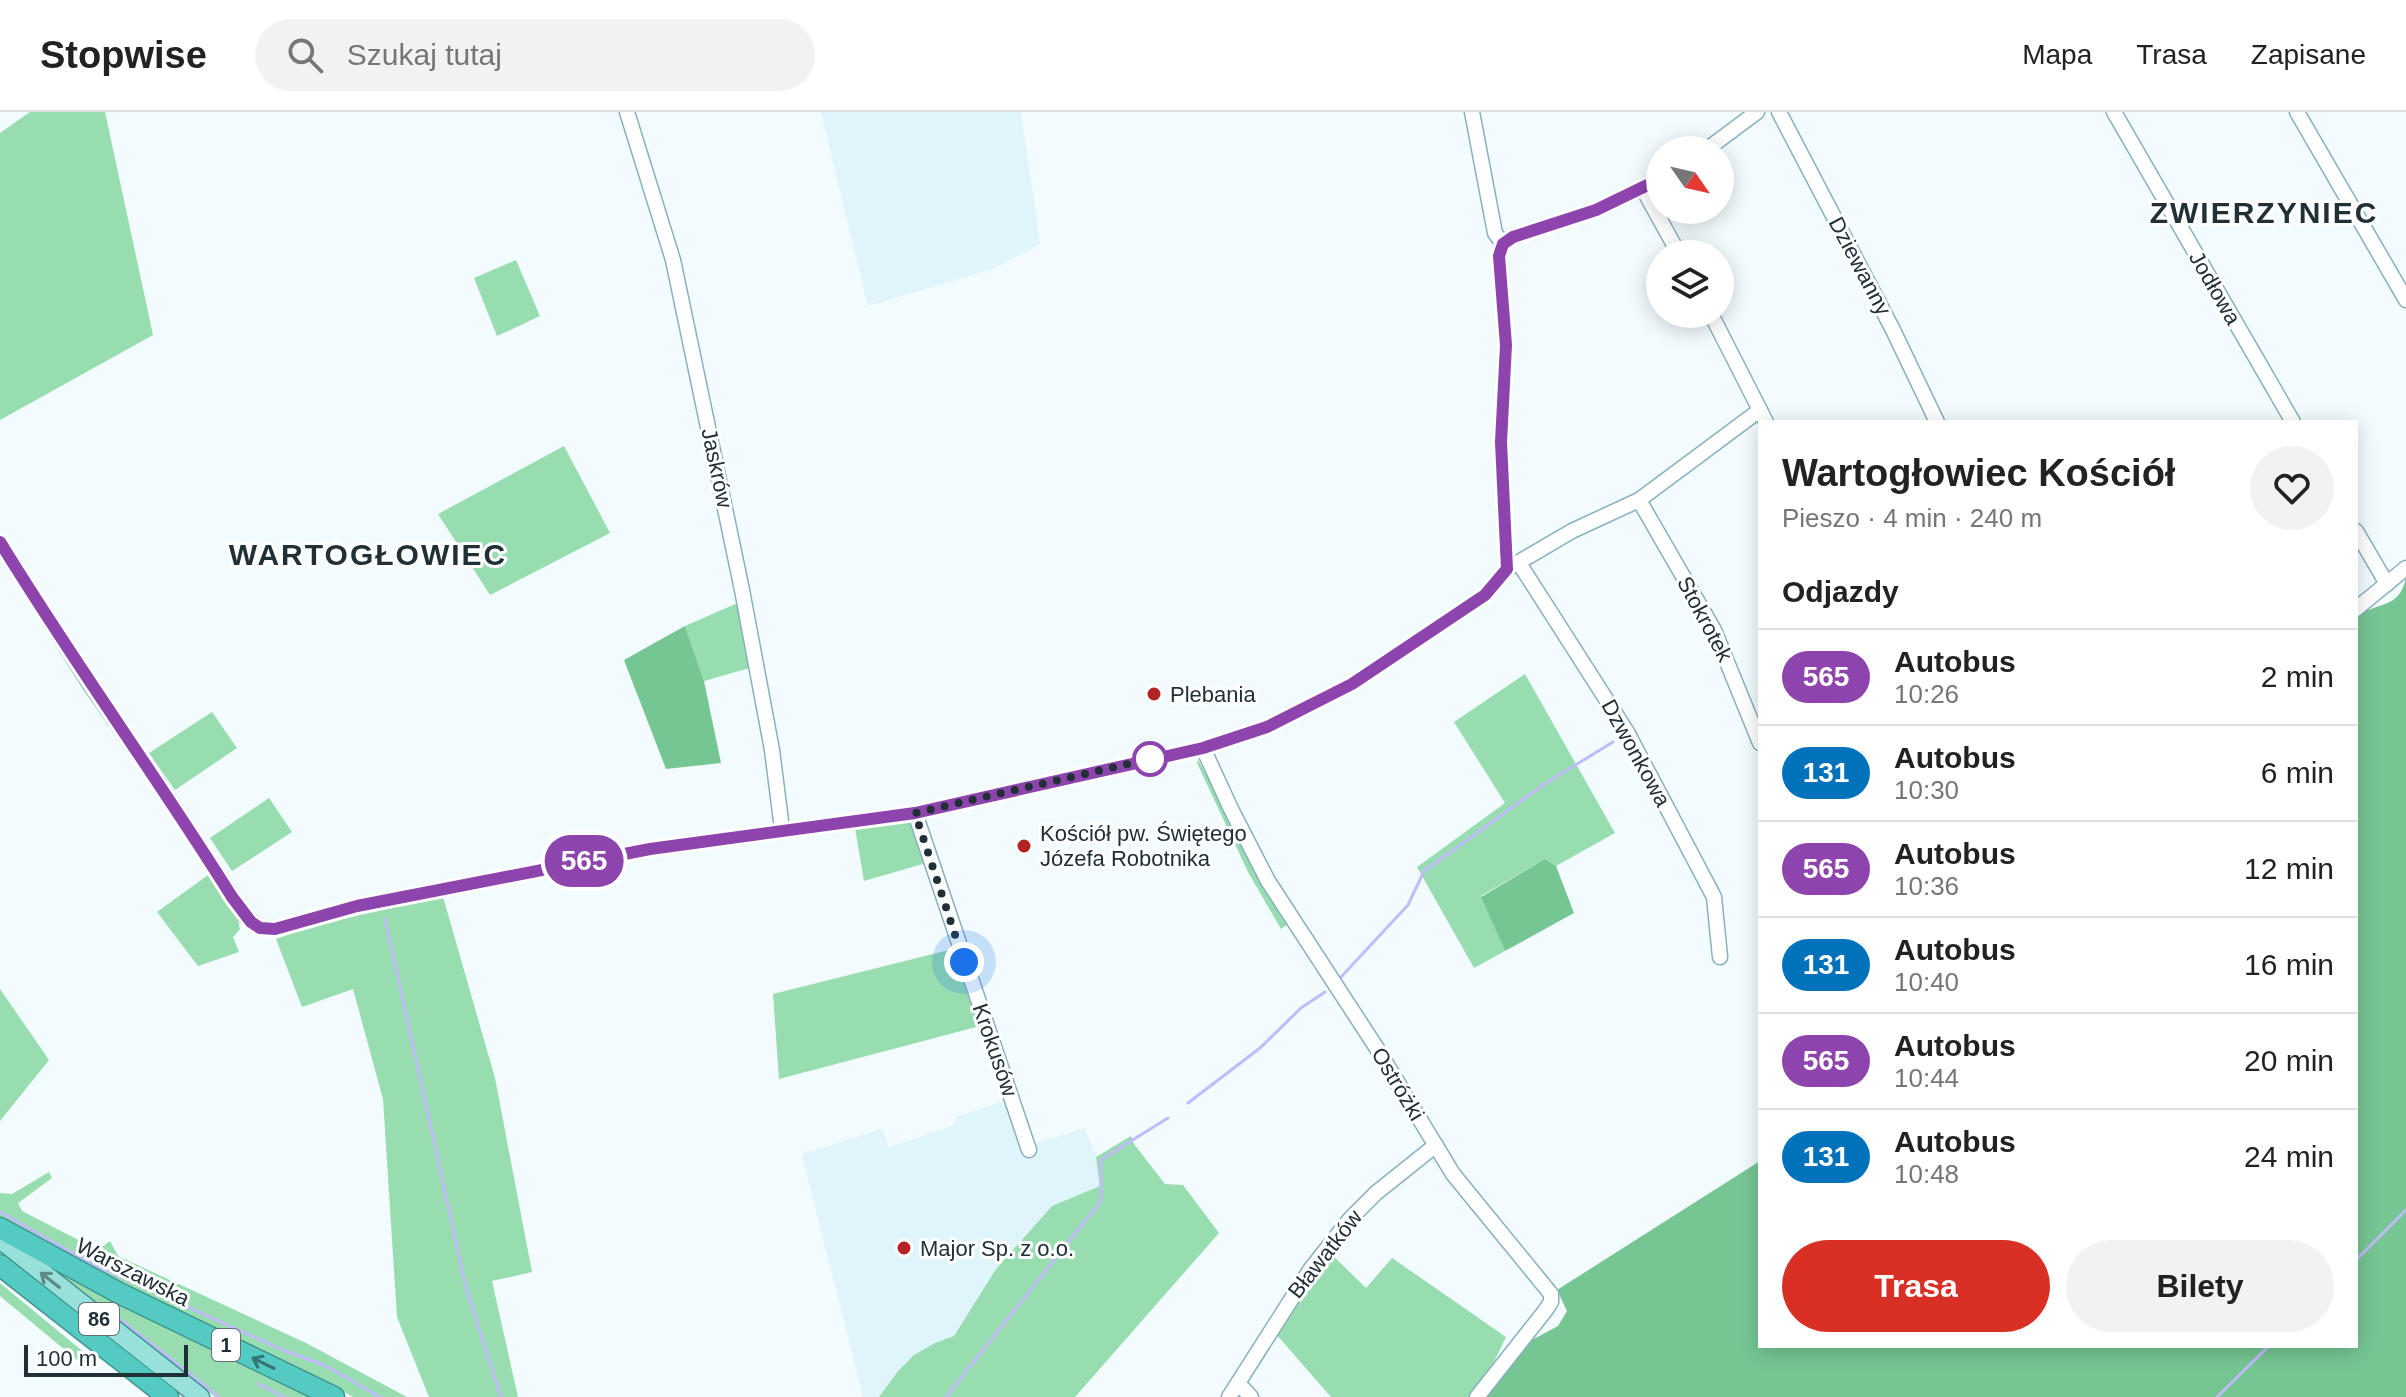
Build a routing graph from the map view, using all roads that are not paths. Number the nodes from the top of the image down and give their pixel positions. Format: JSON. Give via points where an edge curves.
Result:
{"nodes":[{"id":1,"x":627,"y":112,"type":"edge"},
{"id":2,"x":1472,"y":112,"type":"edge"},
{"id":3,"x":1757,"y":112,"type":"edge"},
{"id":4,"x":1779,"y":112,"type":"edge"},
{"id":5,"x":2114,"y":112,"type":"edge"},
{"id":6,"x":2297,"y":112,"type":"edge"},
{"id":7,"x":1725,"y":136,"type":"edge"},
{"id":8,"x":1646,"y":187,"type":"edge"},
{"id":9,"x":1643,"y":189,"type":"junction"},
{"id":10,"x":1671,"y":240,"type":"edge"},
{"id":11,"x":1503,"y":244,"type":"junction"},
{"id":12,"x":2406,"y":300,"type":"edge"},
{"id":13,"x":1718,"y":328,"type":"edge"},
{"id":14,"x":1763,"y":416,"type":"edge"},
{"id":15,"x":1936,"y":420,"type":"edge"},
{"id":16,"x":2292,"y":420,"type":"edge"},
{"id":17,"x":1639,"y":500,"type":"junction"},
{"id":18,"x":2358,"y":534,"type":"edge"},
{"id":19,"x":0,"y":542,"type":"edge"},
{"id":20,"x":1513,"y":566,"type":"junction"},
{"id":21,"x":2406,"y":568,"type":"edge"},
{"id":22,"x":2387,"y":584,"type":"junction"},
{"id":23,"x":2358,"y":607,"type":"edge"},
{"id":24,"x":1758,"y":737,"type":"edge"},
{"id":25,"x":1203,"y":748,"type":"junction"},
{"id":26,"x":915,"y":813,"type":"junction"},
{"id":27,"x":782,"y":829,"type":"junction"},
{"id":28,"x":1720,"y":957,"type":"dead end"},
{"id":29,"x":1436,"y":1145,"type":"junction"},
{"id":30,"x":1029,"y":1150,"type":"dead end"},
{"id":31,"x":0,"y":1228,"type":"edge"},
{"id":32,"x":0,"y":1239,"type":"edge"},
{"id":33,"x":0,"y":1265,"type":"edge"},
{"id":34,"x":1239,"y":1384,"type":"junction"},
{"id":35,"x":168,"y":1397,"type":"edge"},
{"id":36,"x":200,"y":1397,"type":"edge"},
{"id":37,"x":334,"y":1397,"type":"edge"},
{"id":38,"x":1229,"y":1397,"type":"edge"},
{"id":39,"x":1251,"y":1397,"type":"edge"},
{"id":40,"x":1477,"y":1397,"type":"edge"}],
"edges":[{"from":1,"to":27,"type":"street","name":"Jaskrów","via":[[677,275],[745,604]]},
{"from":2,"to":11,"type":"street","via":[[1495,233]]},
{"from":3,"to":7,"type":"street"},
{"from":4,"to":15,"type":"street","name":"Dziewanny"},
{"from":5,"to":16,"type":"street","name":"Jodłowa"},
{"from":6,"to":12,"type":"street"},
{"from":8,"to":9,"type":"street"},
{"from":9,"to":10,"type":"street"},
{"from":9,"to":11,"type":"street"},
{"from":11,"to":20,"type":"street","via":[[1499,272],[1506,345],[1501,442]]},
{"from":13,"to":14,"type":"street"},
{"from":14,"to":17,"type":"street"},
{"from":17,"to":20,"type":"street"},
{"from":17,"to":24,"type":"street","name":"Stokrotek","via":[[1714,630]]},
{"from":18,"to":22,"type":"street"},
{"from":19,"to":27,"type":"street","via":[[232,897],[260,928],[275,929],[349,908],[525,872]]},
{"from":20,"to":25,"type":"street","via":[[1485,595],[1352,684],[1267,727]]},
{"from":20,"to":28,"type":"street","name":"Dzwonkowa","via":[[1627,732],[1714,897]]},
{"from":21,"to":22,"type":"street"},
{"from":22,"to":23,"type":"street"},
{"from":25,"to":26,"type":"street"},
{"from":25,"to":29,"type":"street","name":"Ostróżki","via":[[1268,881]]},
{"from":26,"to":27,"type":"street"},
{"from":26,"to":30,"type":"street","name":"Krokusów"},
{"from":29,"to":34,"type":"street","name":"Bławatków","via":[[1350,1219],[1310,1270]]},
{"from":29,"to":40,"type":"street","name":"Ostróżki","via":[[1453,1174],[1551,1294],[1545,1311]]},
{"from":37,"to":31,"type":"highway","name":"Warszawska","number":"1","one_way":true,"via":[[119,1293]]},
{"from":36,"to":32,"type":"main road","number":"86","one_way":true},
{"from":33,"to":35,"type":"highway"},
{"from":34,"to":38,"type":"street","name":"Bławatków"},
{"from":34,"to":39,"type":"street"}]}
